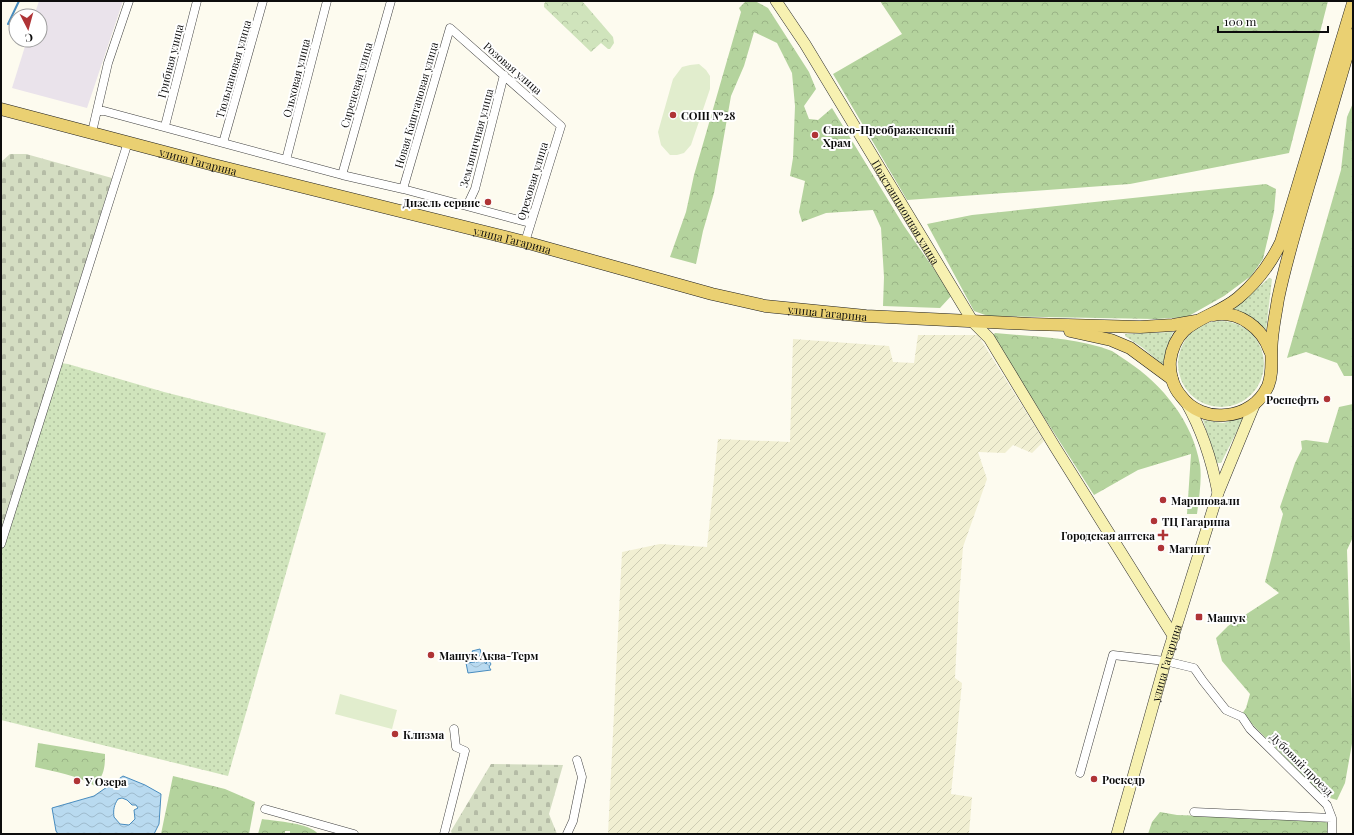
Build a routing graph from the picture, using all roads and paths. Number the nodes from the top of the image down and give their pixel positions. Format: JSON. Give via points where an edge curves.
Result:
{"nodes":[{"id":1,"x":129,"y":1,"type":"edge"},
{"id":2,"x":197,"y":1,"type":"edge"},
{"id":3,"x":263,"y":1,"type":"edge"},
{"id":4,"x":327,"y":1,"type":"edge"},
{"id":5,"x":391,"y":1,"type":"edge"},
{"id":6,"x":776,"y":1,"type":"edge"},
{"id":7,"x":1353,"y":3,"type":"edge"},
{"id":8,"x":450,"y":28,"type":"joint"},
{"id":9,"x":1353,"y":35,"type":"edge"},
{"id":10,"x":504,"y":75,"type":"junction"},
{"id":11,"x":1,"y":109,"type":"edge"},
{"id":12,"x":97,"y":111,"type":"junction"},
{"id":13,"x":165,"y":126,"type":"junction"},
{"id":14,"x":561,"y":126,"type":"joint"},
{"id":15,"x":92,"y":132,"type":"junction"},
{"id":16,"x":128,"y":142,"type":"junction"},
{"id":17,"x":223,"y":143,"type":"junction"},
{"id":18,"x":286,"y":160,"type":"junction"},
{"id":19,"x":342,"y":175,"type":"junction"},
{"id":20,"x":403,"y":189,"type":"junction"},
{"id":21,"x":467,"y":206,"type":"junction"},
{"id":22,"x":530,"y":223,"type":"junction"},
{"id":23,"x":525,"y":242,"type":"junction"},
{"id":24,"x":1200,"y":319,"type":"junction"},
{"id":25,"x":973,"y":322,"type":"junction"},
{"id":26,"x":1031,"y":324,"type":"junction"},
{"id":27,"x":1271,"y":354,"type":"junction"},
{"id":28,"x":1172,"y":379,"type":"junction"},
{"id":29,"x":1186,"y":402,"type":"junction"},
{"id":30,"x":1255,"y":403,"type":"junction"},
{"id":31,"x":1218,"y":493,"type":"junction"},
{"id":32,"x":1,"y":544,"type":"edge"},
{"id":33,"x":1174,"y":637,"type":"junction"},
{"id":34,"x":1165,"y":661,"type":"junction"},
{"id":35,"x":454,"y":729,"type":"dead end"},
{"id":36,"x":577,"y":760,"type":"dead end"},
{"id":37,"x":1080,"y":773,"type":"dead end"},
{"id":38,"x":265,"y":809,"type":"dead end"},
{"id":39,"x":1194,"y":812,"type":"dead end"},
{"id":40,"x":1332,"y":818,"type":"junction"},
{"id":41,"x":354,"y":834,"type":"edge"},
{"id":42,"x":444,"y":834,"type":"edge"},
{"id":43,"x":567,"y":834,"type":"edge"},
{"id":44,"x":1117,"y":834,"type":"edge"},
{"id":45,"x":1332,"y":834,"type":"edge"}],
"edges":[{"from":1,"to":12,"type":"street","via":[[108,63]]},
{"from":2,"to":13,"type":"street","name":"Грибная улица"},
{"from":3,"to":17,"type":"street","name":"Тюльпановая улица"},
{"from":4,"to":18,"type":"street","name":"Ольховая улица"},
{"from":5,"to":19,"type":"street","name":"Сиреневая улица"},
{"from":6,"to":25,"type":"street","name":"Подстанционная улица","via":[[805,44]]},
{"from":7,"to":24,"type":"main road","via":[[1281,242],[1262,275],[1250,288],[1225,308]]},
{"from":8,"to":10,"type":"street","name":"Розовая улица"},
{"from":8,"to":20,"type":"street","name":"Новая Каштановая улица"},
{"from":9,"to":27,"type":"main road","via":[[1290,250],[1278,299]]},
{"from":10,"to":14,"type":"street","name":"Розовая улица"},
{"from":10,"to":21,"type":"street","name":"Земляничная улица","via":[[475,189]]},
{"from":11,"to":15,"type":"main road","name":"улица Гагарина"},
{"from":12,"to":13,"type":"street"},
{"from":12,"to":15,"type":"street"},
{"from":13,"to":17,"type":"street"},
{"from":14,"to":22,"type":"street","name":"Ореховая улица"},
{"from":15,"to":16,"type":"main road","name":"улица Гагарина"},
{"from":16,"to":23,"type":"main road","name":"улица Гагарина"},
{"from":16,"to":32,"type":"street"},
{"from":17,"to":18,"type":"street"},
{"from":18,"to":19,"type":"street"},
{"from":19,"to":20,"type":"street"},
{"from":20,"to":21,"type":"street"},
{"from":21,"to":22,"type":"street"},
{"from":22,"to":23,"type":"street","name":"Ореховая улица"},
{"from":23,"to":25,"type":"main road","name":"улица Гагарина","via":[[712,294],[765,306],[866,316]]},
{"from":24,"to":26,"type":"main road","via":[[1173,325],[1140,327]]},
{"from":24,"to":27,"type":"main road","via":[[1217,314],[1246,321],[1260,333]]},
{"from":24,"to":28,"type":"main road","via":[[1185,329],[1177,340],[1170,366]]},
{"from":25,"to":26,"type":"main road","name":"улица Гагарина"},
{"from":25,"to":33,"type":"street","name":"Подстанционная улица","via":[[989,338]]},
{"from":26,"to":28,"type":"main road","via":[[1111,340],[1130,348]]},
{"from":27,"to":30,"type":"main road","via":[[1270,378]]},
{"from":28,"to":29,"type":"main road","via":[[1180,396]]},
{"from":29,"to":30,"type":"main road","via":[[1196,410],[1220,416],[1233,415]]},
{"from":29,"to":31,"type":"street","via":[[1207,449]]},
{"from":30,"to":31,"type":"street","name":"улица Гагарина"},
{"from":31,"to":33,"type":"street","name":"улица Гагарина"},
{"from":33,"to":34,"type":"street","name":"улица Гагарина"},
{"from":34,"to":37,"type":"street","name":"Дубовый проезд","via":[[1113,655]]},
{"from":34,"to":40,"type":"street","name":"Дубовый проезд","via":[[1194,668],[1226,710],[1242,717],[1250,729],[1327,805]]},
{"from":34,"to":44,"type":"street","name":"улица Гагарина"},
{"from":35,"to":42,"type":"street","via":[[456,747],[465,751]]},
{"from":36,"to":43,"type":"street","via":[[582,777]]},
{"from":38,"to":41,"type":"street"},
{"from":39,"to":40,"type":"street"},
{"from":40,"to":45,"type":"street"}]}
